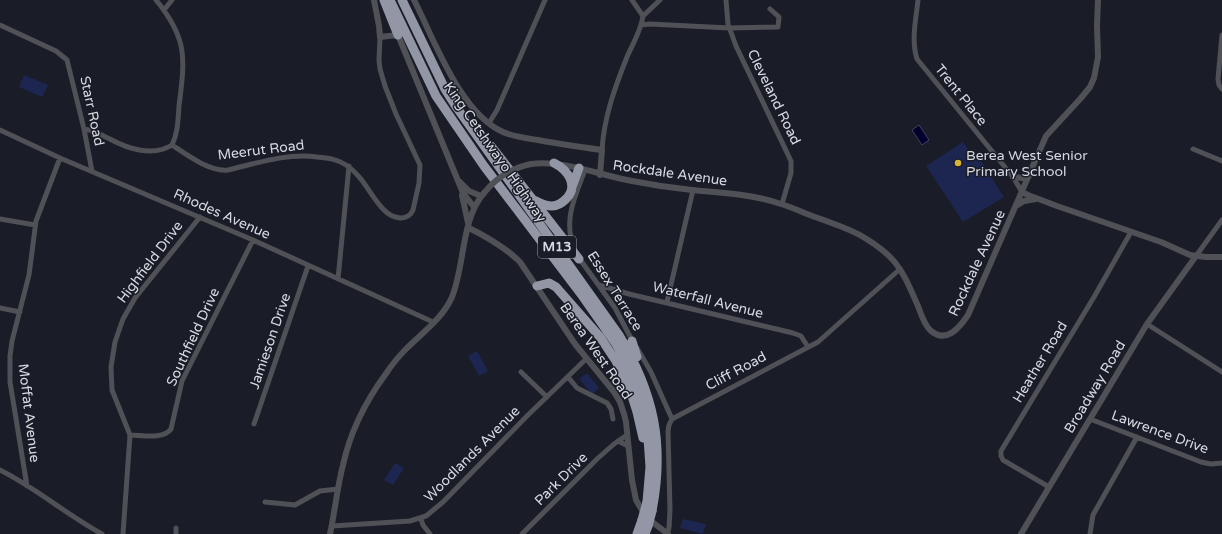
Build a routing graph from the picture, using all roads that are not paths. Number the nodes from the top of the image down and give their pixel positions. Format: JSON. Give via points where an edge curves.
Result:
{"nodes":[{"id":1,"x":156,"y":0,"type":"edge"},
{"id":2,"x":172,"y":0,"type":"edge"},
{"id":3,"x":374,"y":0,"type":"edge"},
{"id":4,"x":384,"y":0,"type":"edge"},
{"id":5,"x":390,"y":0,"type":"edge"},
{"id":6,"x":402,"y":0,"type":"edge"},
{"id":7,"x":414,"y":0,"type":"edge"},
{"id":8,"x":544,"y":0,"type":"edge"},
{"id":9,"x":632,"y":0,"type":"edge"},
{"id":10,"x":660,"y":0,"type":"edge"},
{"id":11,"x":726,"y":0,"type":"edge"},
{"id":12,"x":918,"y":0,"type":"edge"},
{"id":13,"x":1098,"y":0,"type":"edge"},
{"id":14,"x":770,"y":9,"type":"dead end"},
{"id":15,"x":164,"y":10,"type":"junction"},
{"id":16,"x":643,"y":16,"type":"junction"},
{"id":17,"x":0,"y":25,"type":"edge"},
{"id":18,"x":641,"y":25,"type":"junction"},
{"id":19,"x":729,"y":28,"type":"junction"},
{"id":20,"x":398,"y":35,"type":"junction"},
{"id":21,"x":1222,"y":35,"type":"edge"},
{"id":22,"x":380,"y":37,"type":"junction"},
{"id":23,"x":441,"y":81,"type":"junction"},
{"id":24,"x":1222,"y":89,"type":"edge"},
{"id":25,"x":490,"y":123,"type":"junction"},
{"id":26,"x":84,"y":129,"type":"junction"},
{"id":27,"x":0,"y":130,"type":"edge"},
{"id":28,"x":172,"y":145,"type":"junction"},
{"id":29,"x":1193,"y":149,"type":"dead end"},
{"id":30,"x":602,"y":150,"type":"junction"},
{"id":31,"x":60,"y":158,"type":"junction"},
{"id":32,"x":1222,"y":161,"type":"edge"},
{"id":33,"x":554,"y":163,"type":"junction"},
{"id":34,"x":349,"y":166,"type":"junction"},
{"id":35,"x":582,"y":169,"type":"junction"},
{"id":36,"x":92,"y":171,"type":"junction"},
{"id":37,"x":600,"y":175,"type":"junction"},
{"id":38,"x":1029,"y":176,"type":"junction"},
{"id":39,"x":1013,"y":177,"type":"junction"},
{"id":40,"x":458,"y":180,"type":"junction"},
{"id":41,"x":572,"y":187,"type":"junction"},
{"id":42,"x":693,"y":190,"type":"junction"},
{"id":43,"x":1022,"y":192,"type":"junction"},
{"id":44,"x":482,"y":195,"type":"junction"},
{"id":45,"x":1037,"y":198,"type":"junction"},
{"id":46,"x":533,"y":199,"type":"junction"},
{"id":47,"x":782,"y":204,"type":"junction"},
{"id":48,"x":1015,"y":206,"type":"junction"},
{"id":49,"x":474,"y":207,"type":"junction"},
{"id":50,"x":200,"y":217,"type":"junction"},
{"id":51,"x":0,"y":219,"type":"edge"},
{"id":52,"x":1222,"y":220,"type":"edge"},
{"id":53,"x":35,"y":225,"type":"junction"},
{"id":54,"x":469,"y":228,"type":"junction"},
{"id":55,"x":1131,"y":232,"type":"junction"},
{"id":56,"x":253,"y":240,"type":"junction"},
{"id":57,"x":1196,"y":256,"type":"junction"},
{"id":58,"x":1222,"y":257,"type":"edge"},
{"id":59,"x":579,"y":259,"type":"junction"},
{"id":60,"x":308,"y":266,"type":"junction"},
{"id":61,"x":900,"y":269,"type":"junction"},
{"id":62,"x":338,"y":279,"type":"junction"},
{"id":63,"x":598,"y":285,"type":"junction"},
{"id":64,"x":537,"y":286,"type":"junction"},
{"id":65,"x":667,"y":302,"type":"junction"},
{"id":66,"x":0,"y":308,"type":"edge"},
{"id":67,"x":20,"y":312,"type":"junction"},
{"id":68,"x":433,"y":322,"type":"junction"},
{"id":69,"x":1147,"y":324,"type":"junction"},
{"id":70,"x":632,"y":341,"type":"junction"},
{"id":71,"x":808,"y":346,"type":"junction"},
{"id":72,"x":586,"y":359,"type":"junction"},
{"id":73,"x":521,"y":372,"type":"dead end"},
{"id":74,"x":1222,"y":372,"type":"edge"},
{"id":75,"x":568,"y":377,"type":"junction"},
{"id":76,"x":547,"y":397,"type":"junction"},
{"id":77,"x":613,"y":419,"type":"dead end"},
{"id":78,"x":672,"y":419,"type":"junction"},
{"id":79,"x":1090,"y":419,"type":"junction"},
{"id":80,"x":254,"y":424,"type":"dead end"},
{"id":81,"x":130,"y":435,"type":"junction"},
{"id":82,"x":627,"y":435,"type":"junction"},
{"id":83,"x":1136,"y":437,"type":"junction"},
{"id":84,"x":618,"y":441,"type":"junction"},
{"id":85,"x":657,"y":445,"type":"junction"},
{"id":86,"x":628,"y":446,"type":"junction"},
{"id":87,"x":1222,"y":463,"type":"edge"},
{"id":88,"x":0,"y":470,"type":"edge"},
{"id":89,"x":27,"y":486,"type":"junction"},
{"id":90,"x":1049,"y":487,"type":"junction"},
{"id":91,"x":338,"y":489,"type":"junction"},
{"id":92,"x":648,"y":491,"type":"junction"},
{"id":93,"x":265,"y":502,"type":"dead end"},
{"id":94,"x":421,"y":519,"type":"junction"},
{"id":95,"x":332,"y":526,"type":"junction"},
{"id":96,"x":645,"y":527,"type":"edge"},
{"id":97,"x":102,"y":534,"type":"edge"},
{"id":98,"x":123,"y":534,"type":"edge"},
{"id":99,"x":330,"y":534,"type":"edge"},
{"id":100,"x":430,"y":534,"type":"edge"},
{"id":101,"x":522,"y":534,"type":"edge"},
{"id":102,"x":637,"y":534,"type":"edge"},
{"id":103,"x":668,"y":534,"type":"edge"},
{"id":104,"x":1021,"y":534,"type":"edge"},
{"id":105,"x":1090,"y":534,"type":"edge"}],
"edges":[{"from":1,"to":15,"type":"street"},
{"from":2,"to":15,"type":"street"},
{"from":3,"to":22,"type":"street"},
{"from":4,"to":20,"type":"highway"},
{"from":5,"to":92,"type":"highway","name":"King Cetshwayo Highway","number":"M13","via":[[442,104],[484,166],[581,294],[626,361],[639,390],[647,424],[650,459]]},
{"from":6,"to":23,"type":"highway","name":"King Cetshwayo Highway","number":"M13"},
{"from":7,"to":25,"type":"street","via":[[454,82],[470,104]]},
{"from":8,"to":25,"type":"street"},
{"from":9,"to":16,"type":"street"},
{"from":10,"to":16,"type":"street"},
{"from":11,"to":19,"type":"street","name":"Cleveland Road"},
{"from":12,"to":39,"type":"street","name":"Trent Place","via":[[914,41],[917,58]]},
{"from":13,"to":38,"type":"street","name":"Rockdale Avenue","via":[[1098,57],[1094,78],[1081,98],[1046,136]]},
{"from":14,"to":19,"type":"street","via":[[779,17],[778,27]]},
{"from":15,"to":28,"type":"street","via":[[176,30],[184,61],[177,128]]},
{"from":16,"to":18,"type":"street"},
{"from":17,"to":26,"type":"street","name":"Starr Road","via":[[64,57],[70,65]]},
{"from":18,"to":19,"type":"street"},
{"from":18,"to":30,"type":"street","via":[[609,108]]},
{"from":19,"to":47,"type":"street","name":"Cleveland Road","via":[[791,161],[791,173]]},
{"from":20,"to":22,"type":"street"},
{"from":20,"to":40,"type":"street"},
{"from":21,"to":24,"type":"street","via":[[1218,79]]},
{"from":22,"to":34,"type":"street","via":[[382,74],[394,108],[420,165],[412,213],[400,218],[383,209]]},
{"from":23,"to":46,"type":"highway"},
{"from":23,"to":85,"type":"highway","name":"King Cetshwayo Highway","number":"M13","via":[[457,108],[630,353],[640,372],[652,408]]},
{"from":25,"to":30,"type":"street","via":[[501,131],[513,135]]},
{"from":26,"to":28,"type":"street","via":[[93,130],[134,150],[153,150]]},
{"from":26,"to":36,"type":"street","name":"Starr Road"},
{"from":27,"to":31,"type":"street","name":"Rhodes Avenue"},
{"from":28,"to":34,"type":"street","name":"Meerut Road","via":[[218,170],[298,155],[333,158]]},
{"from":29,"to":32,"type":"street"},
{"from":30,"to":37,"type":"street"},
{"from":31,"to":36,"type":"street","name":"Rhodes Avenue"},
{"from":31,"to":53,"type":"street","name":"Moffat Avenue"},
{"from":33,"to":35,"type":"street","name":"Rockdale Avenue"},
{"from":33,"to":41,"type":"highway","via":[[566,172]]},
{"from":33,"to":44,"type":"street","name":"Rockdale Avenue","bridge":true,"via":[[531,164],[511,171],[494,182]]},
{"from":34,"to":62,"type":"street"},
{"from":35,"to":37,"type":"street","name":"Rockdale Avenue"},
{"from":35,"to":41,"type":"highway"},
{"from":35,"to":59,"type":"street","name":"Essex Terrace","via":[[569,216],[571,237]]},
{"from":36,"to":50,"type":"street","name":"Rhodes Avenue"},
{"from":37,"to":42,"type":"street","name":"Rockdale Avenue"},
{"from":38,"to":39,"type":"street"},
{"from":38,"to":43,"type":"street","name":"Rockdale Avenue"},
{"from":39,"to":43,"type":"street","name":"Trent Place"},
{"from":40,"to":44,"type":"street","via":[[469,191]]},
{"from":40,"to":49,"type":"street","via":[[463,193]]},
{"from":40,"to":54,"type":"street"},
{"from":41,"to":46,"type":"highway","via":[[567,199],[557,205],[544,205]]},
{"from":42,"to":47,"type":"street","name":"Rockdale Avenue","via":[[739,194]]},
{"from":42,"to":65,"type":"street"},
{"from":43,"to":45,"type":"street"},
{"from":43,"to":48,"type":"street","name":"Rockdale Avenue"},
{"from":44,"to":49,"type":"street","name":"Rockdale Avenue"},
{"from":45,"to":48,"type":"street"},
{"from":45,"to":55,"type":"street"},
{"from":46,"to":59,"type":"highway"},
{"from":47,"to":61,"type":"street","name":"Rockdale Avenue","via":[[864,237],[887,254]]},
{"from":48,"to":61,"type":"street","name":"Rockdale Avenue","via":[[968,315],[955,332],[942,335],[930,330]]},
{"from":49,"to":54,"type":"street","name":"Rockdale Avenue"},
{"from":50,"to":56,"type":"street","name":"Rhodes Avenue"},
{"from":50,"to":81,"type":"street","name":"Highfield Drive","via":[[135,298],[123,319],[115,342],[111,367],[112,390]]},
{"from":51,"to":53,"type":"street"},
{"from":52,"to":57,"type":"street"},
{"from":53,"to":67,"type":"street","name":"Moffat Avenue","via":[[29,275]]},
{"from":54,"to":64,"type":"street","name":"Berea West Road","via":[[510,253],[524,266]]},
{"from":54,"to":68,"type":"street","name":"Rockdale Avenue","via":[[452,296],[444,311]]},
{"from":55,"to":57,"type":"street"},
{"from":55,"to":90,"type":"street","name":"Heather Road","via":[[1001,451],[1003,460]]},
{"from":56,"to":60,"type":"street","name":"Rhodes Avenue"},
{"from":56,"to":81,"type":"street","name":"Southfield Drive","via":[[180,387],[172,429],[160,435]]},
{"from":57,"to":58,"type":"street"},
{"from":57,"to":69,"type":"street","name":"Broadway Road"},
{"from":59,"to":63,"type":"street","name":"Essex Terrace"},
{"from":60,"to":62,"type":"street","name":"Rhodes Avenue"},
{"from":60,"to":80,"type":"street","name":"Jamieson Drive"},
{"from":61,"to":71,"type":"street","name":"Cliff Road","via":[[818,342]]},
{"from":62,"to":68,"type":"street","name":"Rhodes Avenue"},
{"from":63,"to":65,"type":"street","name":"Waterfall Avenue"},
{"from":63,"to":70,"type":"street","name":"Essex Terrace"},
{"from":64,"to":72,"type":"street","name":"Berea West Road"},
{"from":64,"to":92,"type":"highway","via":[[548,283],[556,287],[600,338],[616,361],[630,390],[641,425]]},
{"from":65,"to":71,"type":"street","name":"Waterfall Avenue","via":[[796,334],[802,337]]},
{"from":66,"to":67,"type":"street"},
{"from":67,"to":89,"type":"street","name":"Moffat Avenue","via":[[12,341],[10,370]]},
{"from":68,"to":91,"type":"street","name":"Rockdale Avenue","via":[[399,356],[378,384],[350,442],[342,465]]},
{"from":69,"to":74,"type":"street"},
{"from":69,"to":79,"type":"street","name":"Broadway Road"},
{"from":70,"to":78,"type":"street","name":"Essex Terrace","via":[[644,359]]},
{"from":70,"to":85,"type":"highway","via":[[654,404]]},
{"from":71,"to":78,"type":"street","name":"Cliff Road"},
{"from":72,"to":75,"type":"street","name":"Woodlands Avenue"},
{"from":72,"to":82,"type":"street","name":"Berea West Road","via":[[620,402]]},
{"from":73,"to":76,"type":"street"},
{"from":75,"to":76,"type":"street","name":"Woodlands Avenue"},
{"from":75,"to":77,"type":"street","via":[[577,388],[607,403]]},
{"from":76,"to":94,"type":"street","name":"Woodlands Avenue","via":[[443,502]]},
{"from":78,"to":103,"type":"street","via":[[668,431]]},
{"from":79,"to":83,"type":"street","name":"Lawrence Drive"},
{"from":79,"to":90,"type":"street","name":"Broadway Road"},
{"from":81,"to":98,"type":"street","name":"Highfield Drive"},
{"from":82,"to":84,"type":"street","name":"Park Drive"},
{"from":82,"to":86,"type":"street","name":"Berea West Road"},
{"from":83,"to":87,"type":"street","name":"Lawrence Drive","via":[[1201,462]]},
{"from":83,"to":105,"type":"street","via":[[1094,515]]},
{"from":84,"to":86,"type":"street"},
{"from":84,"to":101,"type":"street","name":"Park Drive"},
{"from":85,"to":96,"type":"highway","name":"King Cetshwayo Highway","number":"M13","bridge":true,"via":[[652,511]]},
{"from":86,"to":103,"type":"street","name":"Berea West Road","via":[[636,500],[646,517]]},
{"from":88,"to":89,"type":"street"},
{"from":89,"to":97,"type":"street"},
{"from":90,"to":104,"type":"street","name":"Broadway Road"},
{"from":91,"to":93,"type":"street","via":[[322,490],[295,505]]},
{"from":91,"to":95,"type":"street","name":"Rockdale Avenue"},
{"from":92,"to":96,"type":"highway","name":"King Cetshwayo Highway","number":"M13","bridge":true},
{"from":94,"to":95,"type":"street","name":"Woodlands Avenue"},
{"from":94,"to":100,"type":"street"},
{"from":95,"to":99,"type":"street","name":"Rockdale Avenue"},
{"from":96,"to":102,"type":"highway","name":"King Cetshwayo Highway","number":"M13"}]}
